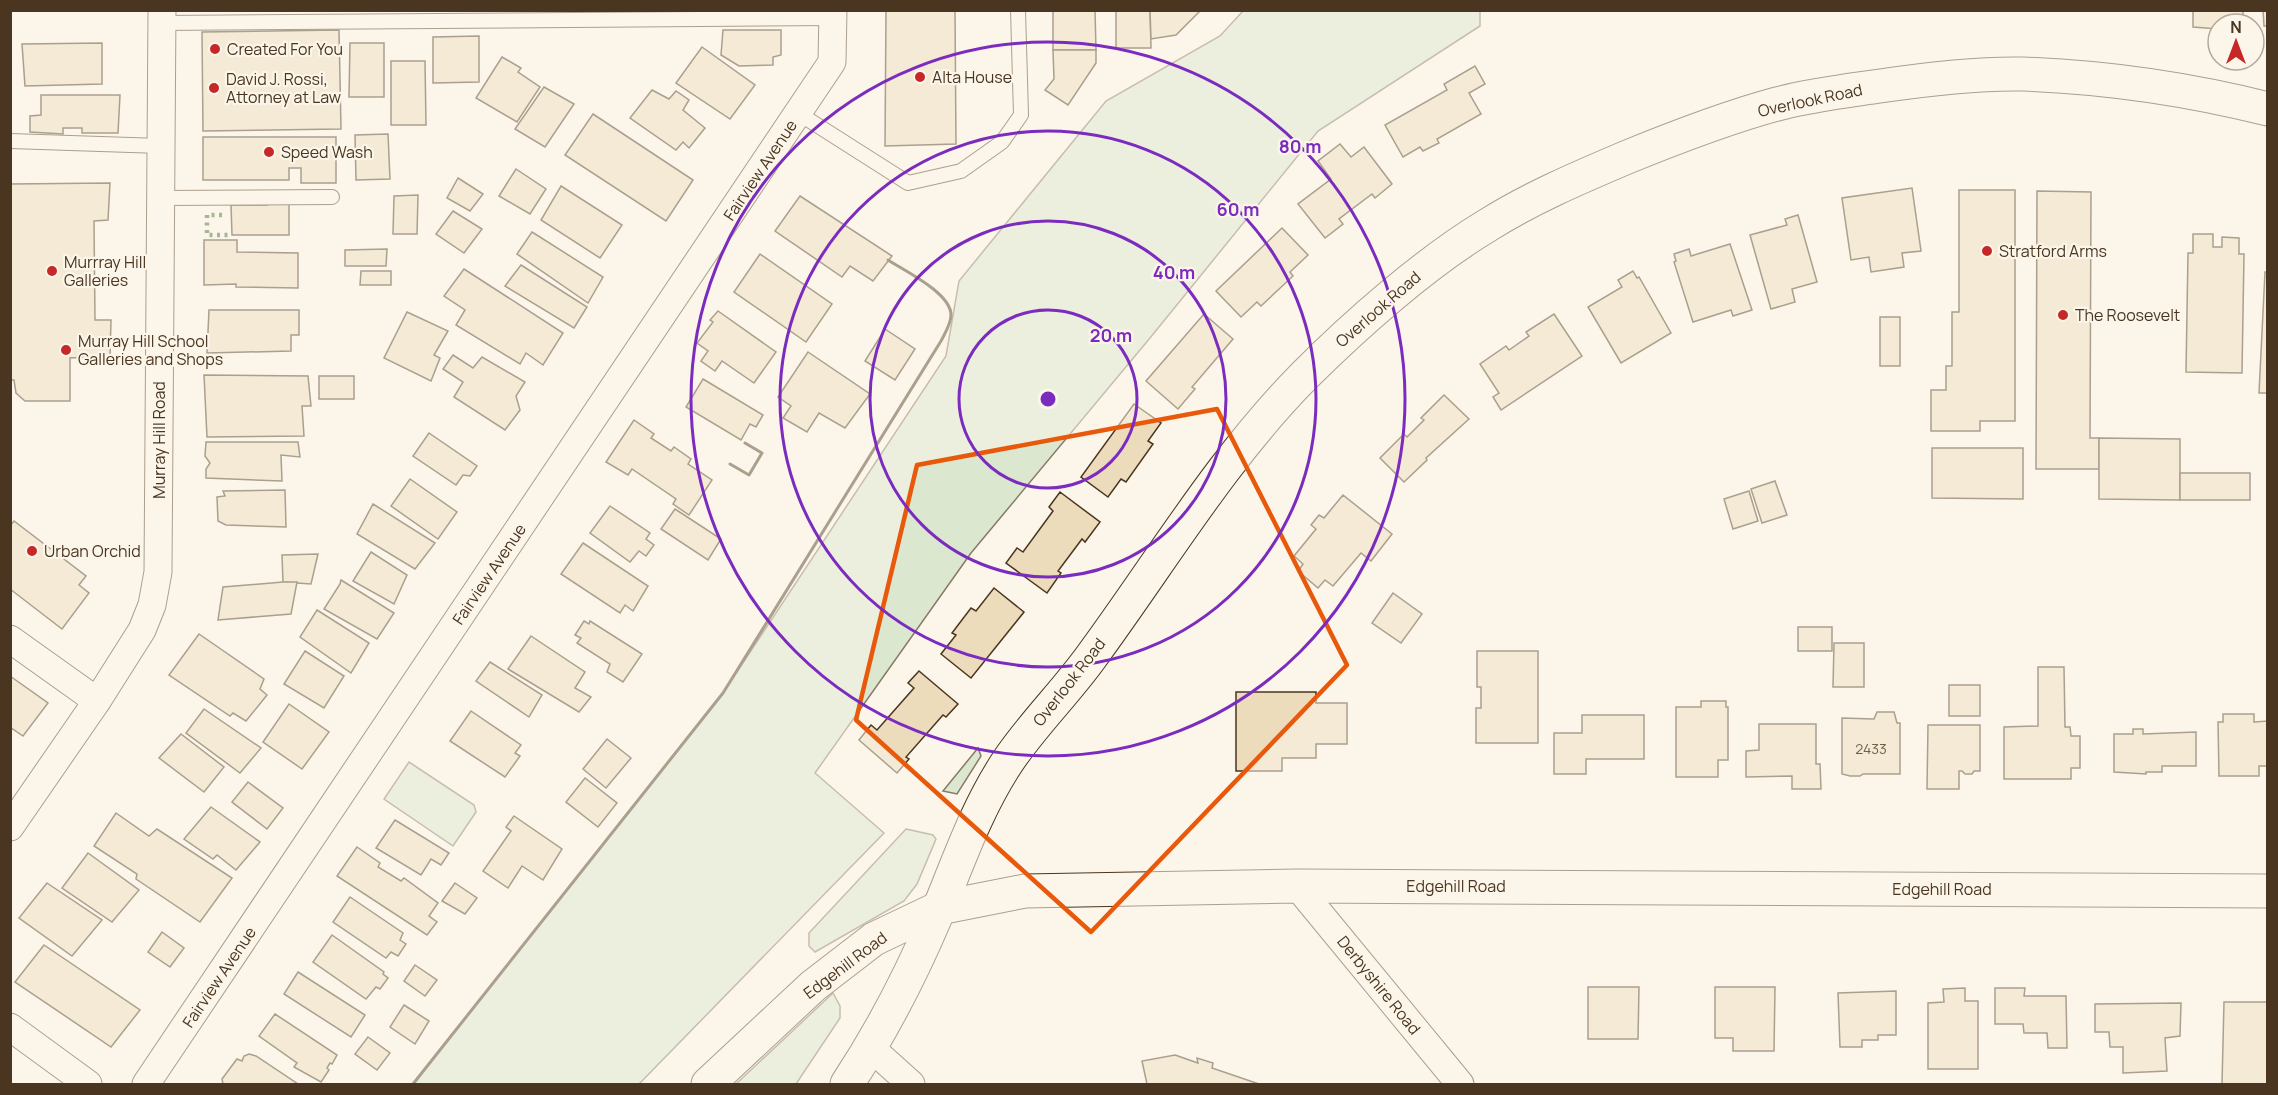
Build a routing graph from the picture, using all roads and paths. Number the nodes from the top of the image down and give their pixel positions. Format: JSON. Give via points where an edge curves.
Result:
{"nodes":[{"id":1,"x":1018,"y":10,"type":"edge"},
{"id":2,"x":833,"y":14,"type":"edge"},
{"id":3,"x":162,"y":17,"type":"edge"},
{"id":4,"x":2268,"y":109,"type":"edge"},
{"id":5,"x":798,"y":113,"type":"junction"},
{"id":6,"x":10,"y":141,"type":"edge"},
{"id":7,"x":161,"y":146,"type":"junction"},
{"id":8,"x":332,"y":196,"type":"dead end"},
{"id":9,"x":160,"y":198,"type":"junction"},
{"id":10,"x":10,"y":639,"type":"edge"},
{"id":11,"x":97,"y":701,"type":"junction"},
{"id":12,"x":10,"y":827,"type":"edge"},
{"id":13,"x":1297,"y":886,"type":"junction"},
{"id":14,"x":2268,"y":891,"type":"edge"},
{"id":15,"x":939,"y":908,"type":"junction"},
{"id":16,"x":10,"y":1027,"type":"edge"},
{"id":17,"x":872,"y":1048,"type":"junction"},
{"id":18,"x":88,"y":1084,"type":"edge"},
{"id":19,"x":146,"y":1084,"type":"edge"},
{"id":20,"x":708,"y":1084,"type":"edge"},
{"id":21,"x":848,"y":1084,"type":"edge"},
{"id":22,"x":911,"y":1084,"type":"edge"},
{"id":23,"x":1460,"y":1084,"type":"edge"}],
"edges":[{"from":1,"to":5,"type":"lane","via":[[1021,115],[1002,142],[961,171],[908,183]]},
{"from":2,"to":3,"type":"lane"},
{"from":2,"to":5,"type":"street","name":"Fairview Avenue","via":[[832,62]]},
{"from":3,"to":7,"type":"street","name":"Murray Hill Road"},
{"from":4,"to":15,"type":"street","name":"Overlook Road","via":[[2146,85],[2019,74],[1933,79],[1840,92],[1779,104],[1644,150],[1560,186],[1486,226],[1415,277],[1333,348],[1271,412],[1215,480],[1090,659],[1009,759],[988,793]]},
{"from":5,"to":19,"type":"street","name":"Fairview Avenue"},
{"from":6,"to":7,"type":"lane"},
{"from":7,"to":9,"type":"street","name":"Murray Hill Road"},
{"from":8,"to":9,"type":"lane"},
{"from":9,"to":11,"type":"street","name":"Murray Hill Road","via":[[158,572],[142,630]]},
{"from":10,"to":11,"type":"street"},
{"from":11,"to":12,"type":"street","name":"Murray Hill Road"},
{"from":13,"to":14,"type":"street","name":"Edgehill Road"},
{"from":13,"to":15,"type":"street","name":"Edgehill Road","via":[[1025,891]]},
{"from":13,"to":23,"type":"street","name":"Derbyshire Road"},
{"from":15,"to":17,"type":"street","name":"Overlook Road"},
{"from":15,"to":20,"type":"street","name":"Edgehill Road","via":[[874,939],[832,971]]},
{"from":16,"to":18,"type":"street"},
{"from":17,"to":21,"type":"street","name":"Overlook Road"},
{"from":17,"to":22,"type":"street"}]}
